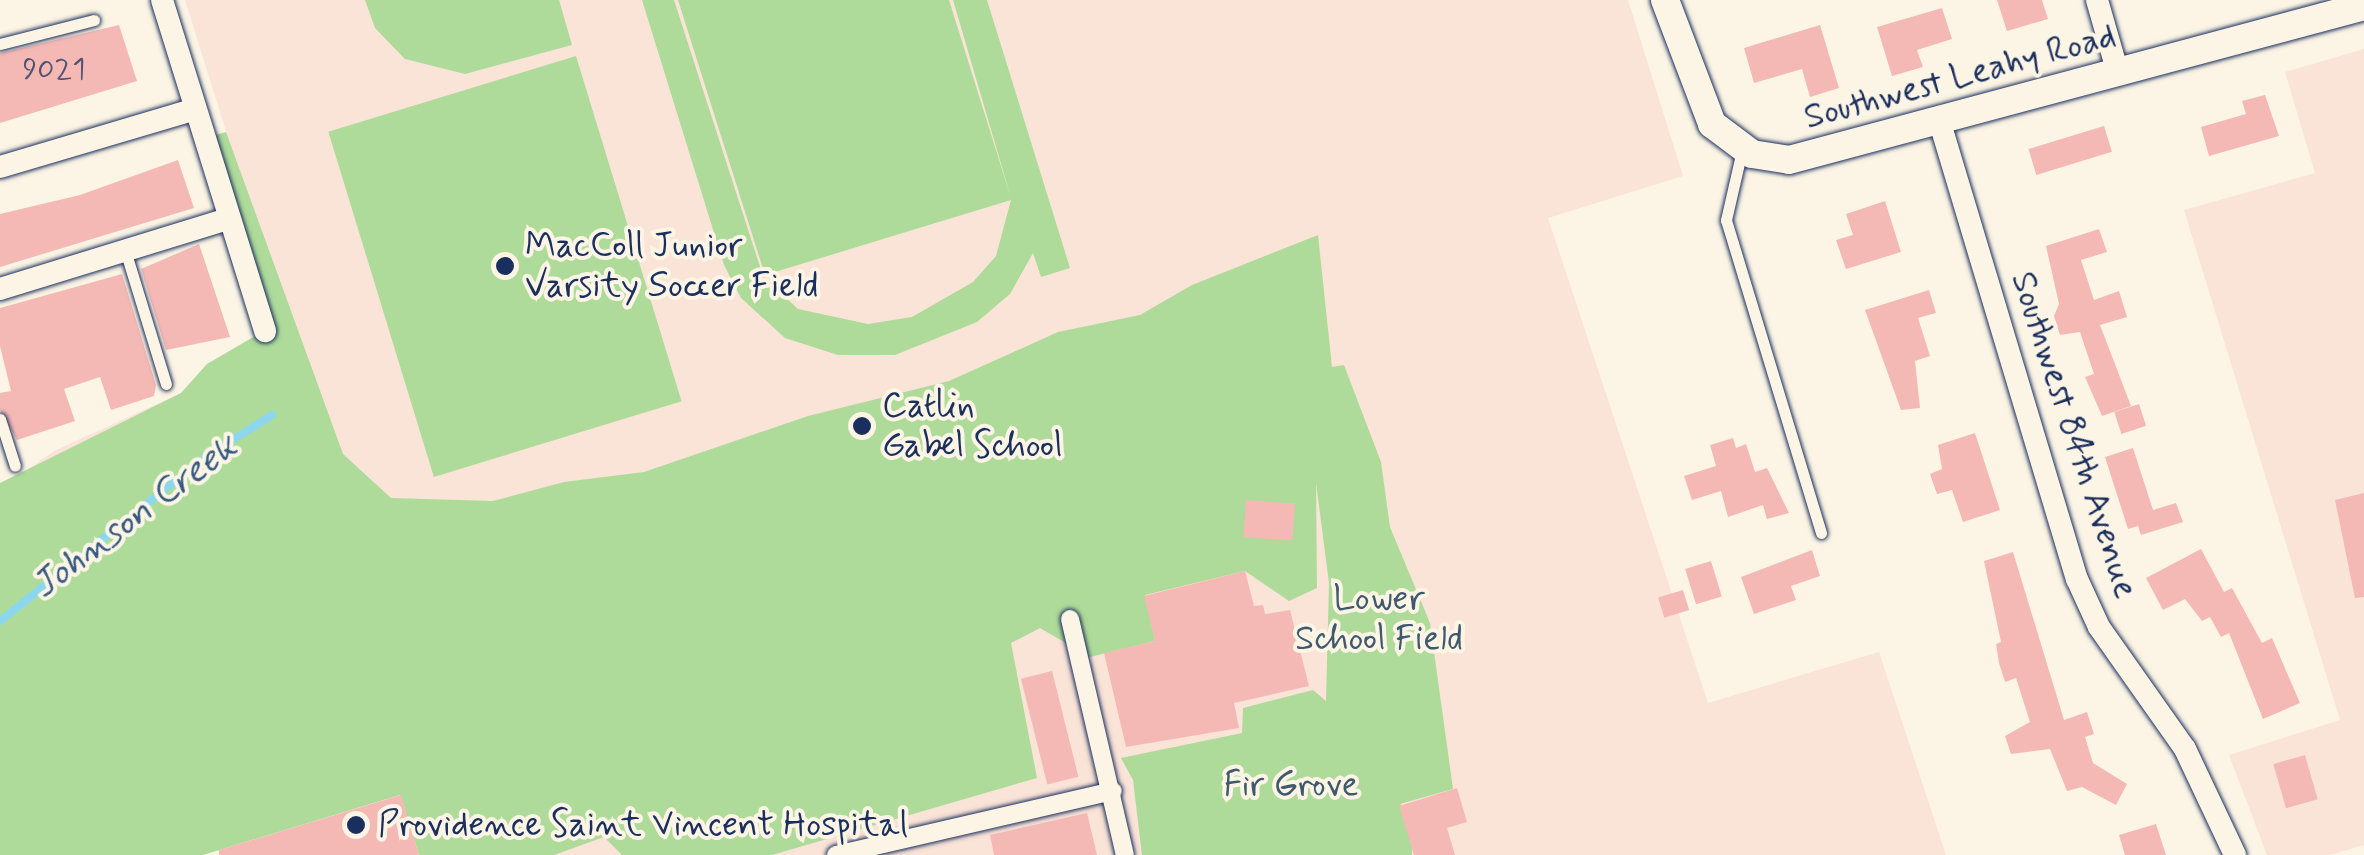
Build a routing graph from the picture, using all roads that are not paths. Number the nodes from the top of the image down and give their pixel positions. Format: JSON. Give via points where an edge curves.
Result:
{"nodes":[{"id":1,"x":162,"y":0,"type":"edge"},
{"id":2,"x":1666,"y":0,"type":"edge"},
{"id":3,"x":2096,"y":0,"type":"edge"},
{"id":4,"x":2364,"y":6,"type":"edge"},
{"id":5,"x":94,"y":20,"type":"dead end"},
{"id":6,"x":0,"y":44,"type":"edge"},
{"id":7,"x":2118,"y":73,"type":"junction"},
{"id":8,"x":192,"y":110,"type":"junction"},
{"id":9,"x":1940,"y":123,"type":"junction"},
{"id":10,"x":1742,"y":150,"type":"junction"},
{"id":11,"x":0,"y":168,"type":"edge"},
{"id":12,"x":228,"y":219,"type":"junction"},
{"id":13,"x":125,"y":250,"type":"junction"},
{"id":14,"x":0,"y":289,"type":"edge"},
{"id":15,"x":265,"y":331,"type":"dead end"},
{"id":16,"x":166,"y":384,"type":"dead end"},
{"id":17,"x":0,"y":419,"type":"edge"},
{"id":18,"x":15,"y":466,"type":"dead end"},
{"id":19,"x":1821,"y":532,"type":"dead end"},
{"id":20,"x":1070,"y":619,"type":"dead end"},
{"id":21,"x":1113,"y":792,"type":"junction"},
{"id":22,"x":836,"y":855,"type":"edge"},
{"id":23,"x":1125,"y":855,"type":"edge"},
{"id":24,"x":2234,"y":855,"type":"edge"}],
"edges":[{"from":1,"to":8,"type":"street"},
{"from":2,"to":10,"type":"street","via":[[1698,97],[1712,124]]},
{"from":3,"to":7,"type":"street"},
{"from":4,"to":7,"type":"street","name":"Southwest Leahy Road"},
{"from":5,"to":6,"type":"lane"},
{"from":7,"to":9,"type":"street","name":"Southwest Leahy Road"},
{"from":8,"to":11,"type":"street"},
{"from":8,"to":12,"type":"street"},
{"from":9,"to":10,"type":"street","name":"Southwest Leahy Road","via":[[1789,160]]},
{"from":9,"to":24,"type":"street","name":"Southwest 84th Avenue","via":[[2076,579],[2099,627],[2185,749]]},
{"from":10,"to":19,"type":"lane","via":[[1726,220]]},
{"from":12,"to":13,"type":"street"},
{"from":12,"to":15,"type":"street"},
{"from":13,"to":14,"type":"street"},
{"from":13,"to":16,"type":"lane"},
{"from":17,"to":18,"type":"lane"},
{"from":20,"to":21,"type":"street"},
{"from":21,"to":22,"type":"street"},
{"from":21,"to":23,"type":"street"}]}
